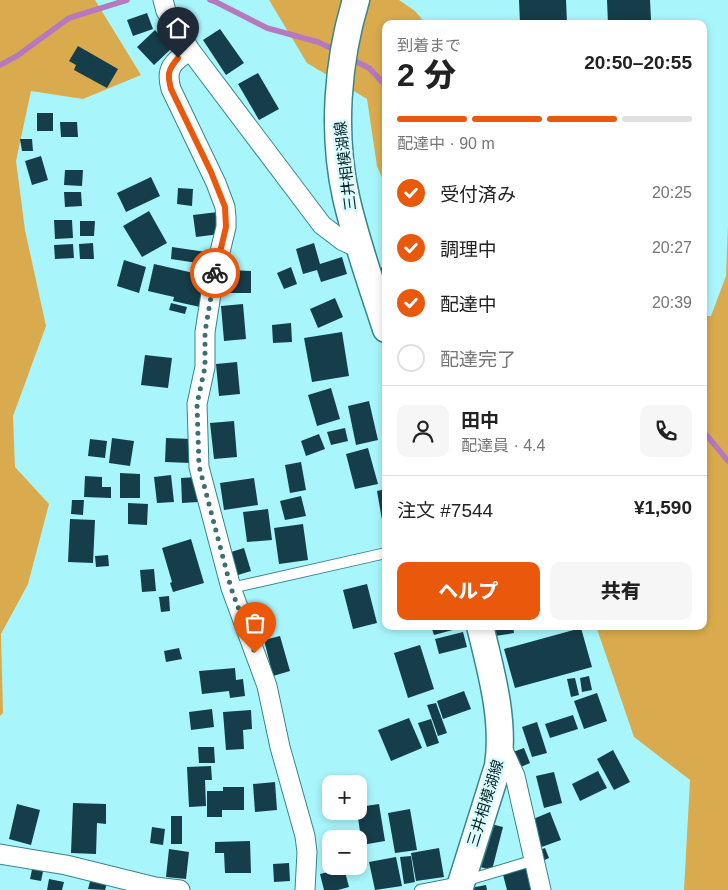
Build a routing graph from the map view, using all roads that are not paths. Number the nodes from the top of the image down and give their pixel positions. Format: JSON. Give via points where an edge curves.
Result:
{"nodes":[{"id":1,"x":163,"y":0,"type":"edge"},
{"id":2,"x":356,"y":0,"type":"edge"},
{"id":3,"x":190,"y":50,"type":"junction"},
{"id":4,"x":359,"y":248,"type":"junction"},
{"id":5,"x":382,"y":317,"type":"edge"},
{"id":6,"x":382,"y":554,"type":"edge"},
{"id":7,"x":231,"y":588,"type":"junction"},
{"id":8,"x":481,"y":630,"type":"edge"},
{"id":9,"x":501,"y":746,"type":"junction"},
{"id":10,"x":0,"y":854,"type":"edge"},
{"id":11,"x":535,"y":860,"type":"junction"},
{"id":12,"x":460,"y":886,"type":"edge"},
{"id":13,"x":180,"y":890,"type":"edge"},
{"id":14,"x":304,"y":890,"type":"edge"},
{"id":15,"x":420,"y":890,"type":"edge"},
{"id":16,"x":541,"y":890,"type":"edge"}],
"edges":[{"from":1,"to":3,"type":"street","via":[[166,12]]},
{"from":2,"to":4,"type":"main road","name":"三井相模湖線","via":[[343,52],[338,116],[345,195]]},
{"from":3,"to":4,"type":"street","via":[[322,225],[343,241]]},
{"from":3,"to":7,"type":"street","via":[[169,69],[168,79],[225,207],[226,227],[206,316],[205,367],[197,404],[197,440],[199,466]]},
{"from":4,"to":5,"type":"main road","name":"三井相模湖線"},
{"from":6,"to":7,"type":"lane"},
{"from":7,"to":14,"type":"street","via":[[267,686],[305,836]]},
{"from":8,"to":9,"type":"main road","name":"三井相模湖線"},
{"from":9,"to":11,"type":"street","via":[[515,776]]},
{"from":9,"to":12,"type":"main road","name":"三井相模湖線","via":[[498,766]]},
{"from":10,"to":13,"type":"street","via":[[66,864],[155,887]]},
{"from":11,"to":12,"type":"lane"},
{"from":11,"to":16,"type":"street"},
{"from":12,"to":15,"type":"lane"}]}
